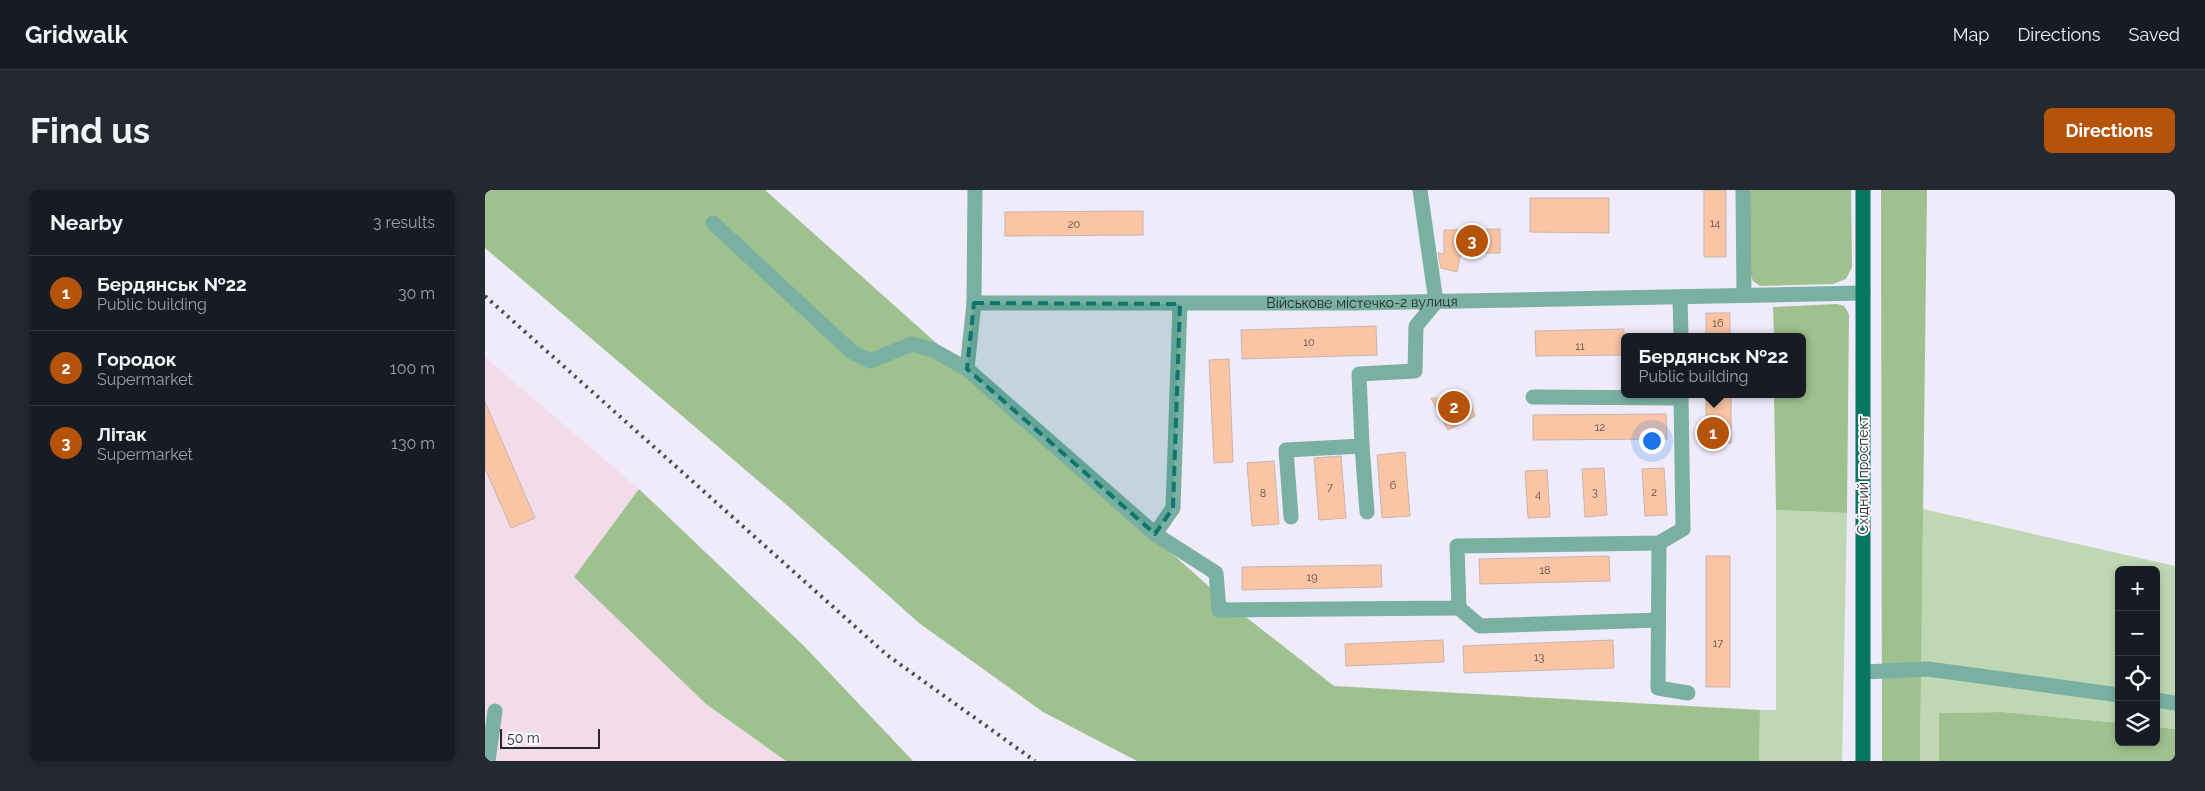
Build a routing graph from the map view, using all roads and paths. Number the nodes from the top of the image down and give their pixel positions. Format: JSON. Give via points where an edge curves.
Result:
{"nodes":[{"id":1,"x":975,"y":190,"type":"edge"},
{"id":2,"x":1419,"y":190,"type":"edge"},
{"id":3,"x":1743,"y":190,"type":"edge"},
{"id":4,"x":1863,"y":190,"type":"edge"},
{"id":5,"x":713,"y":223,"type":"dead end"},
{"id":6,"x":1863,"y":292,"type":"junction"},
{"id":7,"x":1744,"y":295,"type":"junction"},
{"id":8,"x":1680,"y":297,"type":"junction"},
{"id":9,"x":1436,"y":302,"type":"junction"},
{"id":10,"x":974,"y":303,"type":"junction"},
{"id":11,"x":1180,"y":304,"type":"junction"},
{"id":12,"x":1681,"y":333,"type":"edge"},
{"id":13,"x":967,"y":369,"type":"junction"},
{"id":14,"x":1621,"y":396,"type":"edge"},
{"id":15,"x":1533,"y":397,"type":"dead end"},
{"id":16,"x":1681,"y":398,"type":"edge"},
{"id":17,"x":1362,"y":446,"type":"junction"},
{"id":18,"x":1367,"y":512,"type":"dead end"},
{"id":19,"x":1291,"y":517,"type":"dead end"},
{"id":20,"x":1155,"y":534,"type":"junction"},
{"id":21,"x":1659,"y":544,"type":"junction"},
{"id":22,"x":1459,"y":608,"type":"junction"},
{"id":23,"x":1658,"y":620,"type":"junction"},
{"id":24,"x":1863,"y":672,"type":"junction"},
{"id":25,"x":1688,"y":693,"type":"dead end"},
{"id":26,"x":2115,"y":694,"type":"edge"},
{"id":27,"x":2160,"y":701,"type":"edge"},
{"id":28,"x":2175,"y":703,"type":"edge"},
{"id":29,"x":495,"y":711,"type":"dead end"},
{"id":30,"x":488,"y":761,"type":"edge"},
{"id":31,"x":1863,"y":761,"type":"edge"}],
"edges":[{"from":1,"to":10,"type":"street"},
{"from":2,"to":9,"type":"street"},
{"from":3,"to":7,"type":"street"},
{"from":4,"to":6,"type":"main road","name":"Східний проспект"},
{"from":5,"to":13,"type":"street","via":[[852,352],[870,361],[912,344],[933,350]]},
{"from":6,"to":7,"type":"street","name":"Військове містечко-2 вулиця"},
{"from":6,"to":24,"type":"main road","name":"Східний проспект"},
{"from":7,"to":8,"type":"street","name":"Військове містечко-2 вулиця"},
{"from":8,"to":9,"type":"street","name":"Військове містечко-2 вулиця"},
{"from":8,"to":12,"type":"street"},
{"from":9,"to":11,"type":"street","name":"Військове містечко-2 вулиця"},
{"from":9,"to":17,"type":"street","via":[[1416,326],[1415,371],[1359,374]]},
{"from":10,"to":11,"type":"street","name":"Військове містечко-2 вулиця"},
{"from":10,"to":13,"type":"street"},
{"from":11,"to":20,"type":"street","via":[[1173,508]]},
{"from":13,"to":20,"type":"street"},
{"from":14,"to":15,"type":"street"},
{"from":16,"to":21,"type":"street","via":[[1683,529]]},
{"from":17,"to":18,"type":"street"},
{"from":17,"to":19,"type":"street","via":[[1286,450]]},
{"from":20,"to":22,"type":"street","via":[[1216,573],[1219,610]]},
{"from":21,"to":22,"type":"street","via":[[1457,546]]},
{"from":21,"to":23,"type":"street"},
{"from":22,"to":23,"type":"street","via":[[1479,626]]},
{"from":23,"to":25,"type":"street","via":[[1658,688]]},
{"from":24,"to":26,"type":"street","via":[[1928,669]]},
{"from":24,"to":31,"type":"main road","name":"Східний проспект"},
{"from":27,"to":28,"type":"street"},
{"from":29,"to":30,"type":"street"}]}
